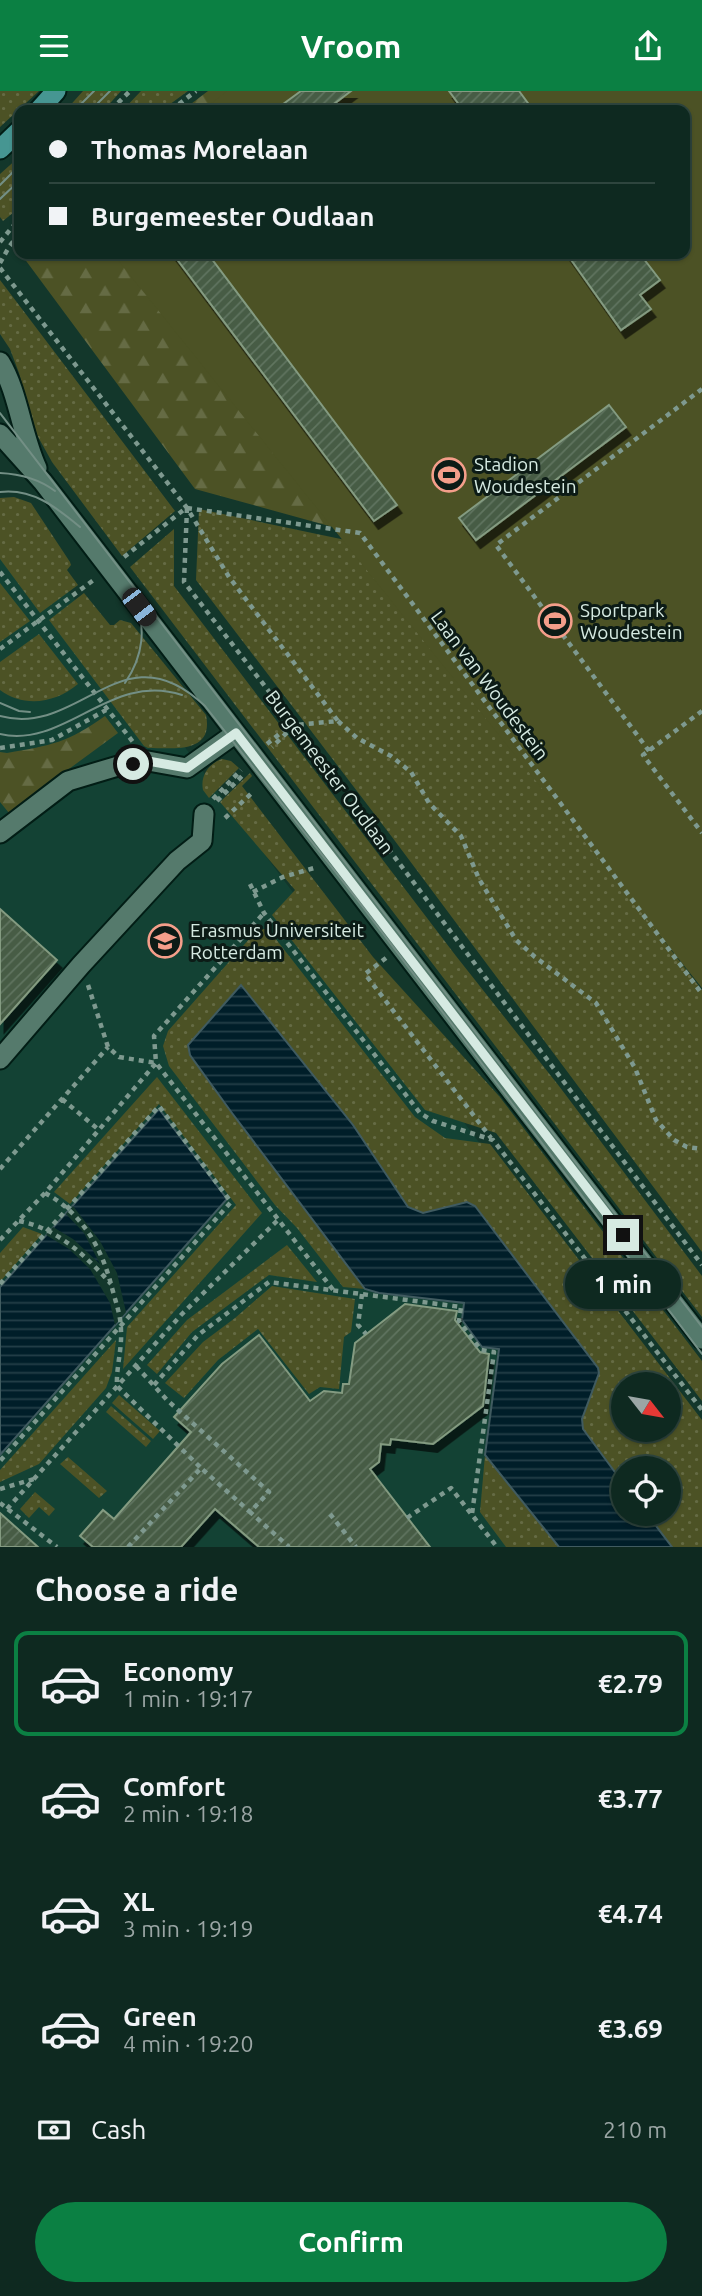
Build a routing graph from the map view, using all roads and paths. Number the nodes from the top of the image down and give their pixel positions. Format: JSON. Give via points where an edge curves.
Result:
{"nodes":[{"id":1,"x":56,"y":91,"type":"edge"},
{"id":2,"x":130,"y":91,"type":"edge"},
{"id":3,"x":196,"y":91,"type":"edge"},
{"id":4,"x":43,"y":105,"type":"edge"},
{"id":5,"x":116,"y":105,"type":"edge"},
{"id":6,"x":178,"y":105,"type":"edge"},
{"id":7,"x":14,"y":136,"type":"edge"},
{"id":8,"x":0,"y":149,"type":"edge"},
{"id":9,"x":14,"y":225,"type":"edge"},
{"id":10,"x":1,"y":239,"type":"edge"},
{"id":11,"x":14,"y":240,"type":"edge"},
{"id":12,"x":9,"y":247,"type":"junction"},
{"id":13,"x":0,"y":266,"type":"edge"},
{"id":14,"x":0,"y":362,"type":"edge"},
{"id":15,"x":702,"y":389,"type":"edge"},
{"id":16,"x":0,"y":434,"type":"edge"},
{"id":17,"x":43,"y":482,"type":"junction"},
{"id":18,"x":187,"y":508,"type":"junction"},
{"id":19,"x":0,"y":572,"type":"edge"},
{"id":20,"x":106,"y":710,"type":"junction"},
{"id":21,"x":702,"y":711,"type":"edge"},
{"id":22,"x":338,"y":721,"type":"junction"},
{"id":23,"x":295,"y":725,"type":"junction"},
{"id":24,"x":236,"y":733,"type":"junction"},
{"id":25,"x":0,"y":748,"type":"edge"},
{"id":26,"x":649,"y":751,"type":"junction"},
{"id":27,"x":148,"y":761,"type":"junction"},
{"id":28,"x":258,"y":761,"type":"junction"},
{"id":29,"x":249,"y":795,"type":"dead end"},
{"id":30,"x":231,"y":811,"type":"dead end"},
{"id":31,"x":204,"y":814,"type":"joint"},
{"id":32,"x":0,"y":833,"type":"edge"},
{"id":33,"x":702,"y":833,"type":"edge"},
{"id":34,"x":306,"y":871,"type":"dead end"},
{"id":35,"x":250,"y":884,"type":"dead end"},
{"id":36,"x":253,"y":892,"type":"junction"},
{"id":37,"x":264,"y":913,"type":"junction"},
{"id":38,"x":383,"y":949,"type":"dead end"},
{"id":39,"x":81,"y":965,"type":"junction"},
{"id":40,"x":702,"y":994,"type":"edge"},
{"id":41,"x":108,"y":1047,"type":"junction"},
{"id":42,"x":0,"y":1059,"type":"edge"},
{"id":43,"x":156,"y":1063,"type":"junction"},
{"id":44,"x":62,"y":1099,"type":"junction"},
{"id":45,"x":99,"y":1130,"type":"junction"},
{"id":46,"x":493,"y":1140,"type":"junction"},
{"id":47,"x":702,"y":1149,"type":"edge"},
{"id":48,"x":0,"y":1169,"type":"edge"},
{"id":49,"x":45,"y":1193,"type":"junction"},
{"id":50,"x":68,"y":1209,"type":"junction"},
{"id":51,"x":279,"y":1219,"type":"junction"},
{"id":52,"x":18,"y":1220,"type":"junction"},
{"id":53,"x":48,"y":1231,"type":"junction"},
{"id":54,"x":0,"y":1240,"type":"edge"},
{"id":55,"x":702,"y":1265,"type":"edge"},
{"id":56,"x":0,"y":1284,"type":"edge"},
{"id":57,"x":111,"y":1285,"type":"junction"},
{"id":58,"x":334,"y":1291,"type":"junction"},
{"id":59,"x":362,"y":1294,"type":"junction"},
{"id":60,"x":121,"y":1326,"type":"junction"},
{"id":61,"x":366,"y":1334,"type":"dead end"},
{"id":62,"x":702,"y":1339,"type":"edge"},
{"id":63,"x":136,"y":1366,"type":"junction"},
{"id":64,"x":154,"y":1385,"type":"junction"},
{"id":65,"x":117,"y":1386,"type":"junction"},
{"id":66,"x":702,"y":1410,"type":"edge"},
{"id":67,"x":0,"y":1461,"type":"edge"},
{"id":68,"x":201,"y":1468,"type":"junction"},
{"id":69,"x":34,"y":1479,"type":"junction"},
{"id":70,"x":0,"y":1489,"type":"edge"},
{"id":71,"x":0,"y":1503,"type":"edge"},
{"id":72,"x":7,"y":1509,"type":"junction"},
{"id":73,"x":250,"y":1512,"type":"junction"},
{"id":74,"x":330,"y":1514,"type":"dead end"},
{"id":75,"x":472,"y":1514,"type":"junction"},
{"id":76,"x":407,"y":1518,"type":"dead end"},
{"id":77,"x":489,"y":1537,"type":"junction"},
{"id":78,"x":131,"y":1546,"type":"edge"},
{"id":79,"x":57,"y":1547,"type":"edge"},
{"id":80,"x":289,"y":1547,"type":"edge"},
{"id":81,"x":355,"y":1547,"type":"edge"},
{"id":82,"x":486,"y":1547,"type":"edge"},
{"id":83,"x":497,"y":1547,"type":"edge"}],
"edges":[{"from":1,"to":4,"type":"main road"},
{"from":2,"to":5,"type":"path"},
{"from":3,"to":6,"type":"path"},
{"from":7,"to":8,"type":"main road"},
{"from":9,"to":10,"type":"path"},
{"from":10,"to":12,"type":"path"},
{"from":11,"to":12,"type":"path"},
{"from":12,"to":13,"type":"path"},
{"from":13,"to":18,"type":"path"},
{"from":14,"to":17,"type":"street"},
{"from":15,"to":26,"type":"path","via":[[496,545]]},
{"from":16,"to":17,"type":"street"},
{"from":17,"to":24,"type":"street"},
{"from":18,"to":22,"type":"path","via":[[229,577]]},
{"from":18,"to":23,"type":"path","name":"Burgemeester Oudlaan","via":[[184,582]]},
{"from":18,"to":40,"type":"path","name":"Laan van Woudestein","via":[[360,533]]},
{"from":19,"to":20,"type":"path"},
{"from":20,"to":25,"type":"path","via":[[52,740]]},
{"from":20,"to":27,"type":"path"},
{"from":21,"to":26,"type":"path"},
{"from":22,"to":23,"type":"path"},
{"from":22,"to":47,"type":"path","via":[[411,772],[429,803],[461,836],[479,879],[516,940],[596,1003],[635,1068],[656,1121],[674,1140]]},
{"from":23,"to":28,"type":"path"},
{"from":23,"to":55,"type":"path","name":"Burgemeester Oudlaan"},
{"from":24,"to":27,"type":"street","via":[[187,768]]},
{"from":24,"to":28,"type":"street"},
{"from":26,"to":33,"type":"path","via":[[643,755]]},
{"from":27,"to":32,"type":"street","via":[[68,782]]},
{"from":28,"to":31,"type":"path"},
{"from":28,"to":62,"type":"street"},
{"from":29,"to":30,"type":"path"},
{"from":31,"to":39,"type":"street","via":[[202,841],[177,861]]},
{"from":34,"to":36,"type":"path"},
{"from":35,"to":36,"type":"path"},
{"from":36,"to":37,"type":"path"},
{"from":37,"to":43,"type":"path","via":[[154,1036]]},
{"from":37,"to":46,"type":"path","via":[[419,1113]]},
{"from":38,"to":46,"type":"path","via":[[389,956],[365,974]]},
{"from":39,"to":41,"type":"path"},
{"from":39,"to":42,"type":"street"},
{"from":41,"to":43,"type":"path","via":[[119,1056]]},
{"from":41,"to":44,"type":"path"},
{"from":43,"to":45,"type":"path"},
{"from":43,"to":51,"type":"path"},
{"from":44,"to":45,"type":"path"},
{"from":44,"to":48,"type":"path"},
{"from":45,"to":49,"type":"path"},
{"from":46,"to":66,"type":"path"},
{"from":49,"to":50,"type":"path"},
{"from":49,"to":52,"type":"path"},
{"from":50,"to":53,"type":"path"},
{"from":50,"to":57,"type":"path","via":[[100,1250]]},
{"from":50,"to":60,"type":"path","via":[[159,1106],[231,1202]]},
{"from":51,"to":58,"type":"path"},
{"from":51,"to":63,"type":"path"},
{"from":52,"to":53,"type":"path"},
{"from":52,"to":54,"type":"path"},
{"from":53,"to":56,"type":"path"},
{"from":53,"to":57,"type":"path","via":[[80,1252]]},
{"from":57,"to":60,"type":"path"},
{"from":58,"to":59,"type":"path"},
{"from":58,"to":64,"type":"path","via":[[270,1282],[198,1335]]},
{"from":59,"to":61,"type":"path","via":[[358,1325]]},
{"from":59,"to":75,"type":"path","via":[[461,1307],[459,1321],[481,1350],[494,1352]]},
{"from":60,"to":65,"type":"path"},
{"from":60,"to":67,"type":"path"},
{"from":63,"to":64,"type":"path"},
{"from":63,"to":65,"type":"path"},
{"from":64,"to":73,"type":"path","via":[[269,1492]]},
{"from":65,"to":68,"type":"path"},
{"from":65,"to":69,"type":"path"},
{"from":68,"to":73,"type":"path"},
{"from":68,"to":78,"type":"path"},
{"from":69,"to":70,"type":"path"},
{"from":69,"to":72,"type":"path"},
{"from":71,"to":72,"type":"path"},
{"from":72,"to":79,"type":"path"},
{"from":73,"to":80,"type":"path"},
{"from":74,"to":81,"type":"path"},
{"from":75,"to":76,"type":"path","via":[[451,1488]]},
{"from":75,"to":77,"type":"path"},
{"from":77,"to":82,"type":"path"},
{"from":77,"to":83,"type":"path"}]}
